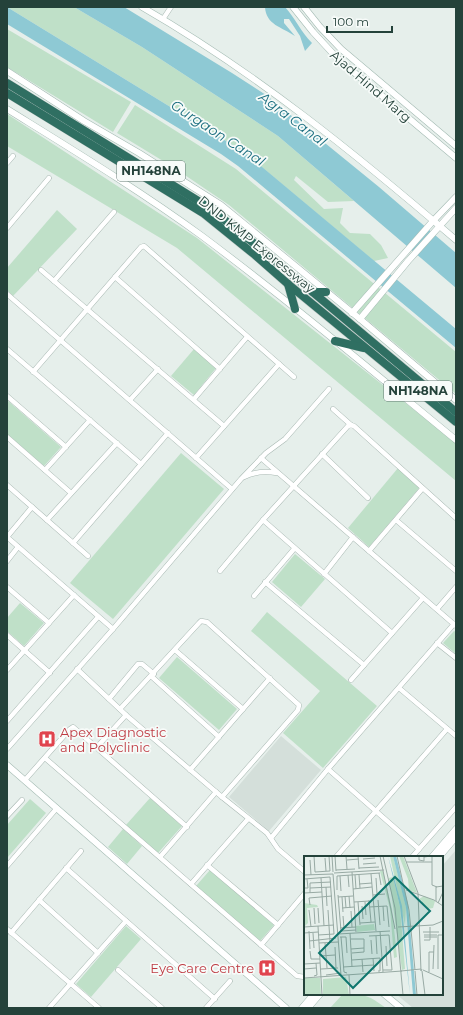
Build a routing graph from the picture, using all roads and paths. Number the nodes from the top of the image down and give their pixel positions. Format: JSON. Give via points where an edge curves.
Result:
{"nodes":[{"id":1,"x":142,"y":7,"type":"edge"},
{"id":2,"x":171,"y":7,"type":"edge"},
{"id":3,"x":293,"y":7,"type":"edge"},
{"id":4,"x":304,"y":7,"type":"edge"},
{"id":5,"x":163,"y":19,"type":"junction"},
{"id":6,"x":7,"y":71,"type":"edge"},
{"id":7,"x":7,"y":82,"type":"edge"},
{"id":8,"x":7,"y":93,"type":"edge"},
{"id":9,"x":7,"y":109,"type":"edge"},
{"id":10,"x":456,"y":146,"type":"edge"},
{"id":11,"x":14,"y":156,"type":"dead end"},
{"id":12,"x":456,"y":158,"type":"edge"},
{"id":13,"x":7,"y":163,"type":"edge"},
{"id":14,"x":49,"y":178,"type":"dead end"},
{"id":15,"x":456,"y":198,"type":"edge"},
{"id":16,"x":456,"y":208,"type":"edge"},
{"id":17,"x":114,"y":212,"type":"dead end"},
{"id":18,"x":431,"y":223,"type":"junction"},
{"id":19,"x":7,"y":228,"type":"edge"},
{"id":20,"x":438,"y":228,"type":"junction"},
{"id":21,"x":456,"y":240,"type":"edge"},
{"id":22,"x":404,"y":253,"type":"junction"},
{"id":23,"x":410,"y":259,"type":"junction"},
{"id":24,"x":41,"y":270,"type":"dead end"},
{"id":25,"x":115,"y":277,"type":"junction"},
{"id":26,"x":54,"y":281,"type":"junction"},
{"id":27,"x":288,"y":284,"type":"junction"},
{"id":28,"x":313,"y":292,"type":"junction"},
{"id":29,"x":326,"y":292,"type":"junction"},
{"id":30,"x":7,"y":294,"type":"edge"},
{"id":31,"x":87,"y":309,"type":"junction"},
{"id":32,"x":295,"y":309,"type":"junction"},
{"id":33,"x":352,"y":313,"type":"junction"},
{"id":34,"x":360,"y":319,"type":"junction"},
{"id":35,"x":247,"y":337,"type":"junction"},
{"id":36,"x":60,"y":341,"type":"junction"},
{"id":37,"x":336,"y":341,"type":"junction"},
{"id":38,"x":367,"y":348,"type":"junction"},
{"id":39,"x":7,"y":349,"type":"edge"},
{"id":40,"x":279,"y":364,"type":"junction"},
{"id":41,"x":158,"y":369,"type":"junction"},
{"id":42,"x":220,"y":369,"type":"junction"},
{"id":43,"x":33,"y":372,"type":"junction"},
{"id":44,"x":294,"y":377,"type":"dead end"},
{"id":45,"x":329,"y":389,"type":"dead end"},
{"id":46,"x":7,"y":396,"type":"edge"},
{"id":47,"x":130,"y":400,"type":"junction"},
{"id":48,"x":194,"y":400,"type":"junction"},
{"id":49,"x":456,"y":400,"type":"edge"},
{"id":50,"x":333,"y":409,"type":"dead end"},
{"id":51,"x":456,"y":412,"type":"edge"},
{"id":52,"x":90,"y":420,"type":"junction"},
{"id":53,"x":456,"y":422,"type":"edge"},
{"id":54,"x":351,"y":425,"type":"junction"},
{"id":55,"x":224,"y":426,"type":"junction"},
{"id":56,"x":168,"y":433,"type":"junction"},
{"id":57,"x":7,"y":437,"type":"edge"},
{"id":58,"x":456,"y":440,"type":"edge"},
{"id":59,"x":117,"y":443,"type":"junction"},
{"id":60,"x":66,"y":447,"type":"junction"},
{"id":61,"x":322,"y":454,"type":"junction"},
{"id":62,"x":196,"y":458,"type":"junction"},
{"id":63,"x":261,"y":458,"type":"junction"},
{"id":64,"x":142,"y":464,"type":"junction"},
{"id":65,"x":45,"y":470,"type":"junction"},
{"id":66,"x":279,"y":474,"type":"junction"},
{"id":67,"x":240,"y":479,"type":"junction"},
{"id":68,"x":7,"y":485,"type":"edge"},
{"id":69,"x":294,"y":486,"type":"junction"},
{"id":70,"x":232,"y":489,"type":"junction"},
{"id":71,"x":422,"y":489,"type":"junction"},
{"id":72,"x":71,"y":493,"type":"junction"},
{"id":73,"x":368,"y":498,"type":"dead end"},
{"id":74,"x":32,"y":507,"type":"junction"},
{"id":75,"x":456,"y":518,"type":"edge"},
{"id":76,"x":47,"y":520,"type":"junction"},
{"id":77,"x":263,"y":520,"type":"junction"},
{"id":78,"x":396,"y":520,"type":"junction"},
{"id":79,"x":7,"y":537,"type":"edge"},
{"id":80,"x":353,"y":537,"type":"junction"},
{"id":81,"x":73,"y":543,"type":"junction"},
{"id":82,"x":18,"y":547,"type":"junction"},
{"id":83,"x":294,"y":549,"type":"junction"},
{"id":84,"x":369,"y":551,"type":"junction"},
{"id":85,"x":88,"y":556,"type":"dead end"},
{"id":86,"x":7,"y":561,"type":"edge"},
{"id":87,"x":220,"y":571,"type":"dead end"},
{"id":88,"x":456,"y":571,"type":"edge"},
{"id":89,"x":324,"y":574,"type":"junction"},
{"id":90,"x":266,"y":582,"type":"junction"},
{"id":91,"x":7,"y":587,"type":"edge"},
{"id":92,"x":456,"y":587,"type":"edge"},
{"id":93,"x":74,"y":595,"type":"junction"},
{"id":94,"x":254,"y":596,"type":"dead end"},
{"id":95,"x":423,"y":598,"type":"junction"},
{"id":96,"x":437,"y":610,"type":"junction"},
{"id":97,"x":98,"y":617,"type":"junction"},
{"id":98,"x":49,"y":623,"type":"junction"},
{"id":99,"x":455,"y":625,"type":"edge"},
{"id":100,"x":113,"y":629,"type":"junction"},
{"id":101,"x":392,"y":633,"type":"junction"},
{"id":102,"x":7,"y":635,"type":"edge"},
{"id":103,"x":437,"y":642,"type":"junction"},
{"id":104,"x":24,"y":650,"type":"junction"},
{"id":105,"x":175,"y":650,"type":"junction"},
{"id":106,"x":456,"y":658,"type":"edge"},
{"id":107,"x":364,"y":665,"type":"junction"},
{"id":108,"x":77,"y":669,"type":"junction"},
{"id":109,"x":7,"y":670,"type":"edge"},
{"id":110,"x":50,"y":673,"type":"junction"},
{"id":111,"x":153,"y":675,"type":"junction"},
{"id":112,"x":270,"y":678,"type":"junction"},
{"id":113,"x":351,"y":680,"type":"dead end"},
{"id":114,"x":399,"y":688,"type":"junction"},
{"id":115,"x":109,"y":699,"type":"junction"},
{"id":116,"x":120,"y":709,"type":"junction"},
{"id":117,"x":243,"y":709,"type":"junction"},
{"id":118,"x":126,"y":714,"type":"junction"},
{"id":119,"x":7,"y":721,"type":"edge"},
{"id":120,"x":447,"y":729,"type":"junction"},
{"id":121,"x":456,"y":736,"type":"edge"},
{"id":122,"x":219,"y":737,"type":"junction"},
{"id":123,"x":97,"y":747,"type":"junction"},
{"id":124,"x":7,"y":749,"type":"edge"},
{"id":125,"x":45,"y":758,"type":"junction"},
{"id":126,"x":7,"y":765,"type":"edge"},
{"id":127,"x":328,"y":769,"type":"junction"},
{"id":128,"x":190,"y":770,"type":"junction"},
{"id":129,"x":25,"y":780,"type":"junction"},
{"id":130,"x":216,"y":792,"type":"junction"},
{"id":131,"x":222,"y":798,"type":"junction"},
{"id":132,"x":22,"y":800,"type":"dead end"},
{"id":133,"x":456,"y":807,"type":"edge"},
{"id":134,"x":57,"y":808,"type":"junction"},
{"id":135,"x":376,"y":811,"type":"junction"},
{"id":136,"x":7,"y":816,"type":"edge"},
{"id":137,"x":248,"y":819,"type":"junction"},
{"id":138,"x":187,"y":826,"type":"junction"},
{"id":139,"x":456,"y":829,"type":"edge"},
{"id":140,"x":456,"y":837,"type":"edge"},
{"id":141,"x":270,"y":838,"type":"junction"},
{"id":142,"x":419,"y":849,"type":"junction"},
{"id":143,"x":81,"y":851,"type":"dead end"},
{"id":144,"x":337,"y":856,"type":"edge"},
{"id":145,"x":413,"y":856,"type":"edge"},
{"id":146,"x":433,"y":856,"type":"edge"},
{"id":147,"x":440,"y":856,"type":"edge"},
{"id":148,"x":160,"y":857,"type":"junction"},
{"id":149,"x":208,"y":865,"type":"junction"},
{"id":150,"x":7,"y":866,"type":"edge"},
{"id":151,"x":66,"y":868,"type":"junction"},
{"id":152,"x":304,"y":871,"type":"edge"},
{"id":153,"x":191,"y":884,"type":"junction"},
{"id":154,"x":304,"y":894,"type":"edge"},
{"id":155,"x":39,"y":900,"type":"junction"},
{"id":156,"x":126,"y":921,"type":"junction"},
{"id":157,"x":278,"y":925,"type":"junction"},
{"id":158,"x":9,"y":931,"type":"edge"},
{"id":159,"x":261,"y":945,"type":"junction"},
{"id":160,"x":98,"y":953,"type":"junction"},
{"id":161,"x":118,"y":970,"type":"dead end"},
{"id":162,"x":304,"y":977,"type":"edge"},
{"id":163,"x":230,"y":981,"type":"dead end"},
{"id":164,"x":70,"y":984,"type":"junction"},
{"id":165,"x":313,"y":995,"type":"edge"},
{"id":166,"x":319,"y":995,"type":"edge"},
{"id":167,"x":385,"y":995,"type":"edge"},
{"id":168,"x":214,"y":998,"type":"junction"},
{"id":169,"x":282,"y":1007,"type":"edge"},
{"id":170,"x":49,"y":1008,"type":"edge"},
{"id":171,"x":99,"y":1008,"type":"edge"},
{"id":172,"x":162,"y":1008,"type":"edge"},
{"id":173,"x":206,"y":1008,"type":"edge"},
{"id":174,"x":302,"y":1008,"type":"edge"},
{"id":175,"x":308,"y":1008,"type":"edge"},
{"id":176,"x":401,"y":1008,"type":"edge"}],
"edges":[{"from":1,"to":5,"type":"street"},
{"from":2,"to":5,"type":"street"},
{"from":3,"to":12,"type":"street","name":"Ajad Hind Marg","via":[[337,58]]},
{"from":4,"to":10,"type":"street","via":[[341,49]]},
{"from":5,"to":18,"type":"street","via":[[318,125]]},
{"from":6,"to":29,"type":"street","via":[[221,205]]},
{"from":7,"to":28,"type":"highway","name":"DND KMP Expressway","number":"NH148NA","via":[[208,207]]},
{"from":8,"to":27,"type":"highway","name":"DND KMP Expressway","number":"NH148NA","via":[[203,213]]},
{"from":9,"to":32,"type":"street","via":[[136,190],[202,236]]},
{"from":11,"to":13,"type":"street"},
{"from":14,"to":19,"type":"street"},
{"from":15,"to":18,"type":"street"},
{"from":16,"to":20,"type":"street"},
{"from":17,"to":26,"type":"street"},
{"from":18,"to":20,"type":"street"},
{"from":18,"to":22,"type":"street"},
{"from":20,"to":21,"type":"street"},
{"from":20,"to":23,"type":"street"},
{"from":22,"to":23,"type":"street"},
{"from":22,"to":33,"type":"street"},
{"from":23,"to":34,"type":"street"},
{"from":24,"to":26,"type":"street"},
{"from":25,"to":31,"type":"street"},
{"from":25,"to":35,"type":"street","via":[[141,247],[145,247]]},
{"from":25,"to":42,"type":"street"},
{"from":26,"to":31,"type":"street"},
{"from":27,"to":32,"type":"highway"},
{"from":27,"to":38,"type":"highway","name":"DND KMP Expressway","number":"NH148NA"},
{"from":28,"to":29,"type":"highway"},
{"from":28,"to":51,"type":"highway","name":"DND KMP Expressway","number":"NH148NA"},
{"from":29,"to":33,"type":"street"},
{"from":30,"to":36,"type":"street"},
{"from":31,"to":36,"type":"street"},
{"from":31,"to":41,"type":"street"},
{"from":32,"to":37,"type":"street"},
{"from":33,"to":34,"type":"street"},
{"from":34,"to":49,"type":"street"},
{"from":35,"to":40,"type":"street"},
{"from":35,"to":42,"type":"street"},
{"from":36,"to":43,"type":"street"},
{"from":36,"to":47,"type":"street"},
{"from":37,"to":38,"type":"highway"},
{"from":37,"to":58,"type":"street"},
{"from":38,"to":53,"type":"highway","name":"DND KMP Expressway","number":"NH148NA"},
{"from":39,"to":43,"type":"street"},
{"from":40,"to":44,"type":"street"},
{"from":40,"to":55,"type":"street"},
{"from":41,"to":47,"type":"street"},
{"from":41,"to":48,"type":"street"},
{"from":42,"to":48,"type":"street"},
{"from":43,"to":52,"type":"street"},
{"from":45,"to":63,"type":"street","via":[[285,439]]},
{"from":46,"to":60,"type":"street"},
{"from":47,"to":56,"type":"street"},
{"from":48,"to":55,"type":"street"},
{"from":50,"to":54,"type":"street"},
{"from":52,"to":59,"type":"street"},
{"from":52,"to":60,"type":"street"},
{"from":54,"to":61,"type":"street","via":[[345,428]]},
{"from":54,"to":71,"type":"street"},
{"from":55,"to":62,"type":"street"},
{"from":56,"to":62,"type":"street"},
{"from":56,"to":64,"type":"street"},
{"from":57,"to":65,"type":"street"},
{"from":59,"to":64,"type":"street"},
{"from":59,"to":72,"type":"street"},
{"from":60,"to":65,"type":"street"},
{"from":61,"to":69,"type":"street"},
{"from":61,"to":73,"type":"street"},
{"from":62,"to":70,"type":"street"},
{"from":63,"to":66,"type":"street"},
{"from":63,"to":67,"type":"street"},
{"from":64,"to":81,"type":"street"},
{"from":65,"to":72,"type":"street"},
{"from":66,"to":67,"type":"street","via":[[256,473]]},
{"from":66,"to":69,"type":"street"},
{"from":67,"to":70,"type":"street"},
{"from":68,"to":74,"type":"street"},
{"from":69,"to":77,"type":"street"},
{"from":69,"to":80,"type":"street"},
{"from":70,"to":100,"type":"street"},
{"from":71,"to":75,"type":"street"},
{"from":71,"to":78,"type":"street"},
{"from":72,"to":76,"type":"street"},
{"from":74,"to":76,"type":"street"},
{"from":74,"to":79,"type":"street"},
{"from":76,"to":81,"type":"street"},
{"from":77,"to":83,"type":"street"},
{"from":77,"to":87,"type":"street"},
{"from":78,"to":84,"type":"street"},
{"from":78,"to":88,"type":"street"},
{"from":79,"to":82,"type":"street"},
{"from":80,"to":84,"type":"street"},
{"from":80,"to":89,"type":"street"},
{"from":81,"to":85,"type":"street"},
{"from":82,"to":86,"type":"street"},
{"from":82,"to":93,"type":"street"},
{"from":83,"to":89,"type":"street"},
{"from":83,"to":90,"type":"street"},
{"from":84,"to":95,"type":"street"},
{"from":89,"to":101,"type":"street"},
{"from":90,"to":94,"type":"street"},
{"from":90,"to":107,"type":"street"},
{"from":91,"to":98,"type":"street"},
{"from":92,"to":96,"type":"street"},
{"from":93,"to":97,"type":"street"},
{"from":93,"to":98,"type":"street"},
{"from":95,"to":96,"type":"street"},
{"from":95,"to":101,"type":"street"},
{"from":96,"to":99,"type":"street"},
{"from":97,"to":100,"type":"street"},
{"from":97,"to":110,"type":"street"},
{"from":98,"to":104,"type":"street"},
{"from":99,"to":103,"type":"street"},
{"from":100,"to":108,"type":"street"},
{"from":101,"to":107,"type":"street"},
{"from":102,"to":104,"type":"street"},
{"from":103,"to":106,"type":"street"},
{"from":103,"to":114,"type":"street"},
{"from":104,"to":109,"type":"street"},
{"from":104,"to":110,"type":"street"},
{"from":105,"to":111,"type":"street"},
{"from":105,"to":112,"type":"street","via":[[199,623],[204,621]]},
{"from":105,"to":117,"type":"street"},
{"from":107,"to":113,"type":"street"},
{"from":108,"to":115,"type":"street"},
{"from":108,"to":124,"type":"street"},
{"from":110,"to":119,"type":"street"},
{"from":111,"to":115,"type":"street","via":[[142,664],[138,664]]},
{"from":111,"to":116,"type":"street"},
{"from":111,"to":122,"type":"street"},
{"from":112,"to":117,"type":"street"},
{"from":112,"to":131,"type":"street","via":[[298,702],[299,708]]},
{"from":114,"to":120,"type":"street"},
{"from":114,"to":127,"type":"street"},
{"from":115,"to":116,"type":"street"},
{"from":116,"to":118,"type":"street"},
{"from":117,"to":122,"type":"street"},
{"from":118,"to":123,"type":"street"},
{"from":118,"to":128,"type":"street"},
{"from":120,"to":121,"type":"street"},
{"from":120,"to":135,"type":"street"},
{"from":122,"to":128,"type":"street"},
{"from":123,"to":125,"type":"street","via":[[73,727]]},
{"from":123,"to":138,"type":"street"},
{"from":125,"to":129,"type":"street"},
{"from":125,"to":148,"type":"street"},
{"from":126,"to":129,"type":"street"},
{"from":127,"to":135,"type":"street"},
{"from":127,"to":141,"type":"street"},
{"from":128,"to":130,"type":"street"},
{"from":129,"to":134,"type":"street"},
{"from":130,"to":131,"type":"street"},
{"from":130,"to":138,"type":"street"},
{"from":131,"to":137,"type":"street"},
{"from":132,"to":136,"type":"street"},
{"from":133,"to":142,"type":"street"},
{"from":134,"to":150,"type":"street"},
{"from":134,"to":169,"type":"street"},
{"from":135,"to":142,"type":"street"},
{"from":135,"to":144,"type":"street"},
{"from":137,"to":141,"type":"street"},
{"from":137,"to":149,"type":"street"},
{"from":138,"to":148,"type":"street"},
{"from":139,"to":146,"type":"street"},
{"from":140,"to":147,"type":"street"},
{"from":141,"to":152,"type":"street","via":[[278,849]]},
{"from":142,"to":145,"type":"street"},
{"from":143,"to":151,"type":"street"},
{"from":148,"to":153,"type":"street"},
{"from":149,"to":153,"type":"street"},
{"from":149,"to":157,"type":"street"},
{"from":151,"to":155,"type":"street"},
{"from":151,"to":156,"type":"street"},
{"from":153,"to":159,"type":"street"},
{"from":154,"to":157,"type":"street"},
{"from":155,"to":158,"type":"street"},
{"from":155,"to":160,"type":"street"},
{"from":156,"to":160,"type":"street"},
{"from":156,"to":168,"type":"street"},
{"from":157,"to":159,"type":"street"},
{"from":158,"to":164,"type":"street"},
{"from":159,"to":162,"type":"street","via":[[297,976]]},
{"from":160,"to":164,"type":"street"},
{"from":161,"to":172,"type":"street"},
{"from":163,"to":168,"type":"street"},
{"from":164,"to":170,"type":"street"},
{"from":164,"to":171,"type":"street"},
{"from":165,"to":174,"type":"street"},
{"from":166,"to":175,"type":"street"},
{"from":167,"to":176,"type":"street"},
{"from":168,"to":173,"type":"street"}]}
